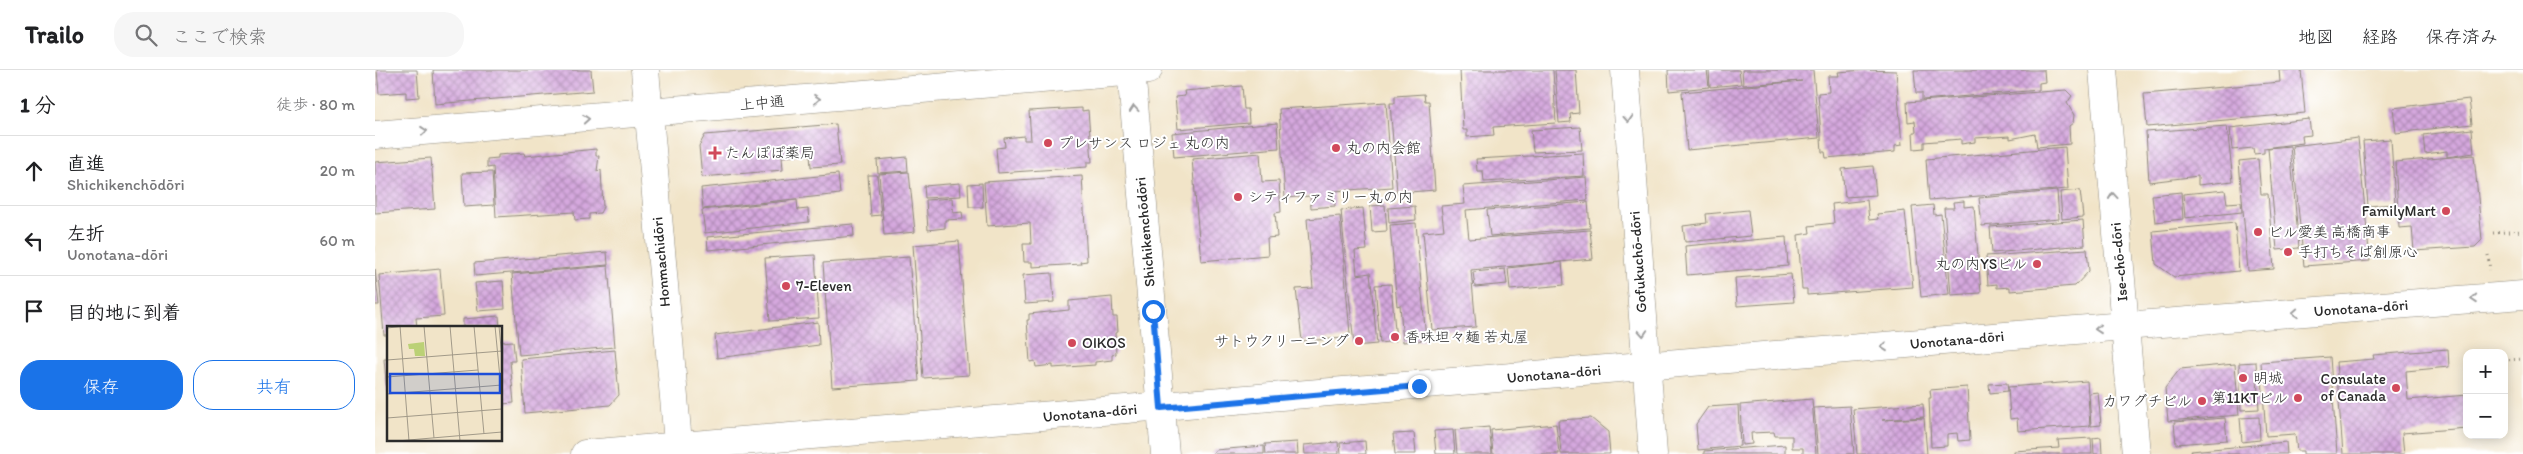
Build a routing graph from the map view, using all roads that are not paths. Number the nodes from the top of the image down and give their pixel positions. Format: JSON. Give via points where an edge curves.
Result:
{"nodes":[{"id":1,"x":645,"y":70,"type":"edge"},
{"id":2,"x":1137,"y":70,"type":"edge"},
{"id":3,"x":1625,"y":70,"type":"edge"},
{"id":4,"x":2103,"y":70,"type":"edge"},
{"id":5,"x":648,"y":113,"type":"junction"},
{"id":6,"x":375,"y":135,"type":"edge"},
{"id":7,"x":2523,"y":296,"type":"edge"},
{"id":8,"x":2124,"y":326,"type":"junction"},
{"id":9,"x":1645,"y":367,"type":"junction"},
{"id":10,"x":1161,"y":408,"type":"junction"},
{"id":11,"x":679,"y":450,"type":"edge"},
{"id":12,"x":585,"y":454,"type":"edge"},
{"id":13,"x":1165,"y":454,"type":"edge"},
{"id":14,"x":1653,"y":454,"type":"edge"},
{"id":15,"x":2136,"y":454,"type":"edge"}],
"edges":[{"from":1,"to":5,"type":"street","name":"Honmachidōri"},
{"from":5,"to":2,"type":"street","name":"上中通","one_way":true},
{"from":10,"to":2,"type":"street","name":"Shichikenchōdōri","one_way":true},
{"from":3,"to":9,"type":"street","name":"Gofukuchō-dōri","one_way":true},
{"from":8,"to":4,"type":"street","name":"Ise-chō-dōri","one_way":true},
{"from":6,"to":5,"type":"street","name":"上中通","one_way":true},
{"from":5,"to":11,"type":"street","name":"Honmachidōri"},
{"from":7,"to":8,"type":"street","name":"Uonotana-dōri","one_way":true},
{"from":8,"to":9,"type":"street","name":"Uonotana-dōri","one_way":true},
{"from":8,"to":15,"type":"street","name":"Ise-chō-dōri"},
{"from":9,"to":10,"type":"street","name":"Uonotana-dōri"},
{"from":9,"to":14,"type":"street","name":"Gofukuchō-dōri"},
{"from":10,"to":11,"type":"street","name":"Uonotana-dōri"},
{"from":10,"to":13,"type":"street","name":"Shichikenchōdōri"},
{"from":11,"to":12,"type":"street","name":"Uonotana-dōri"}]}
